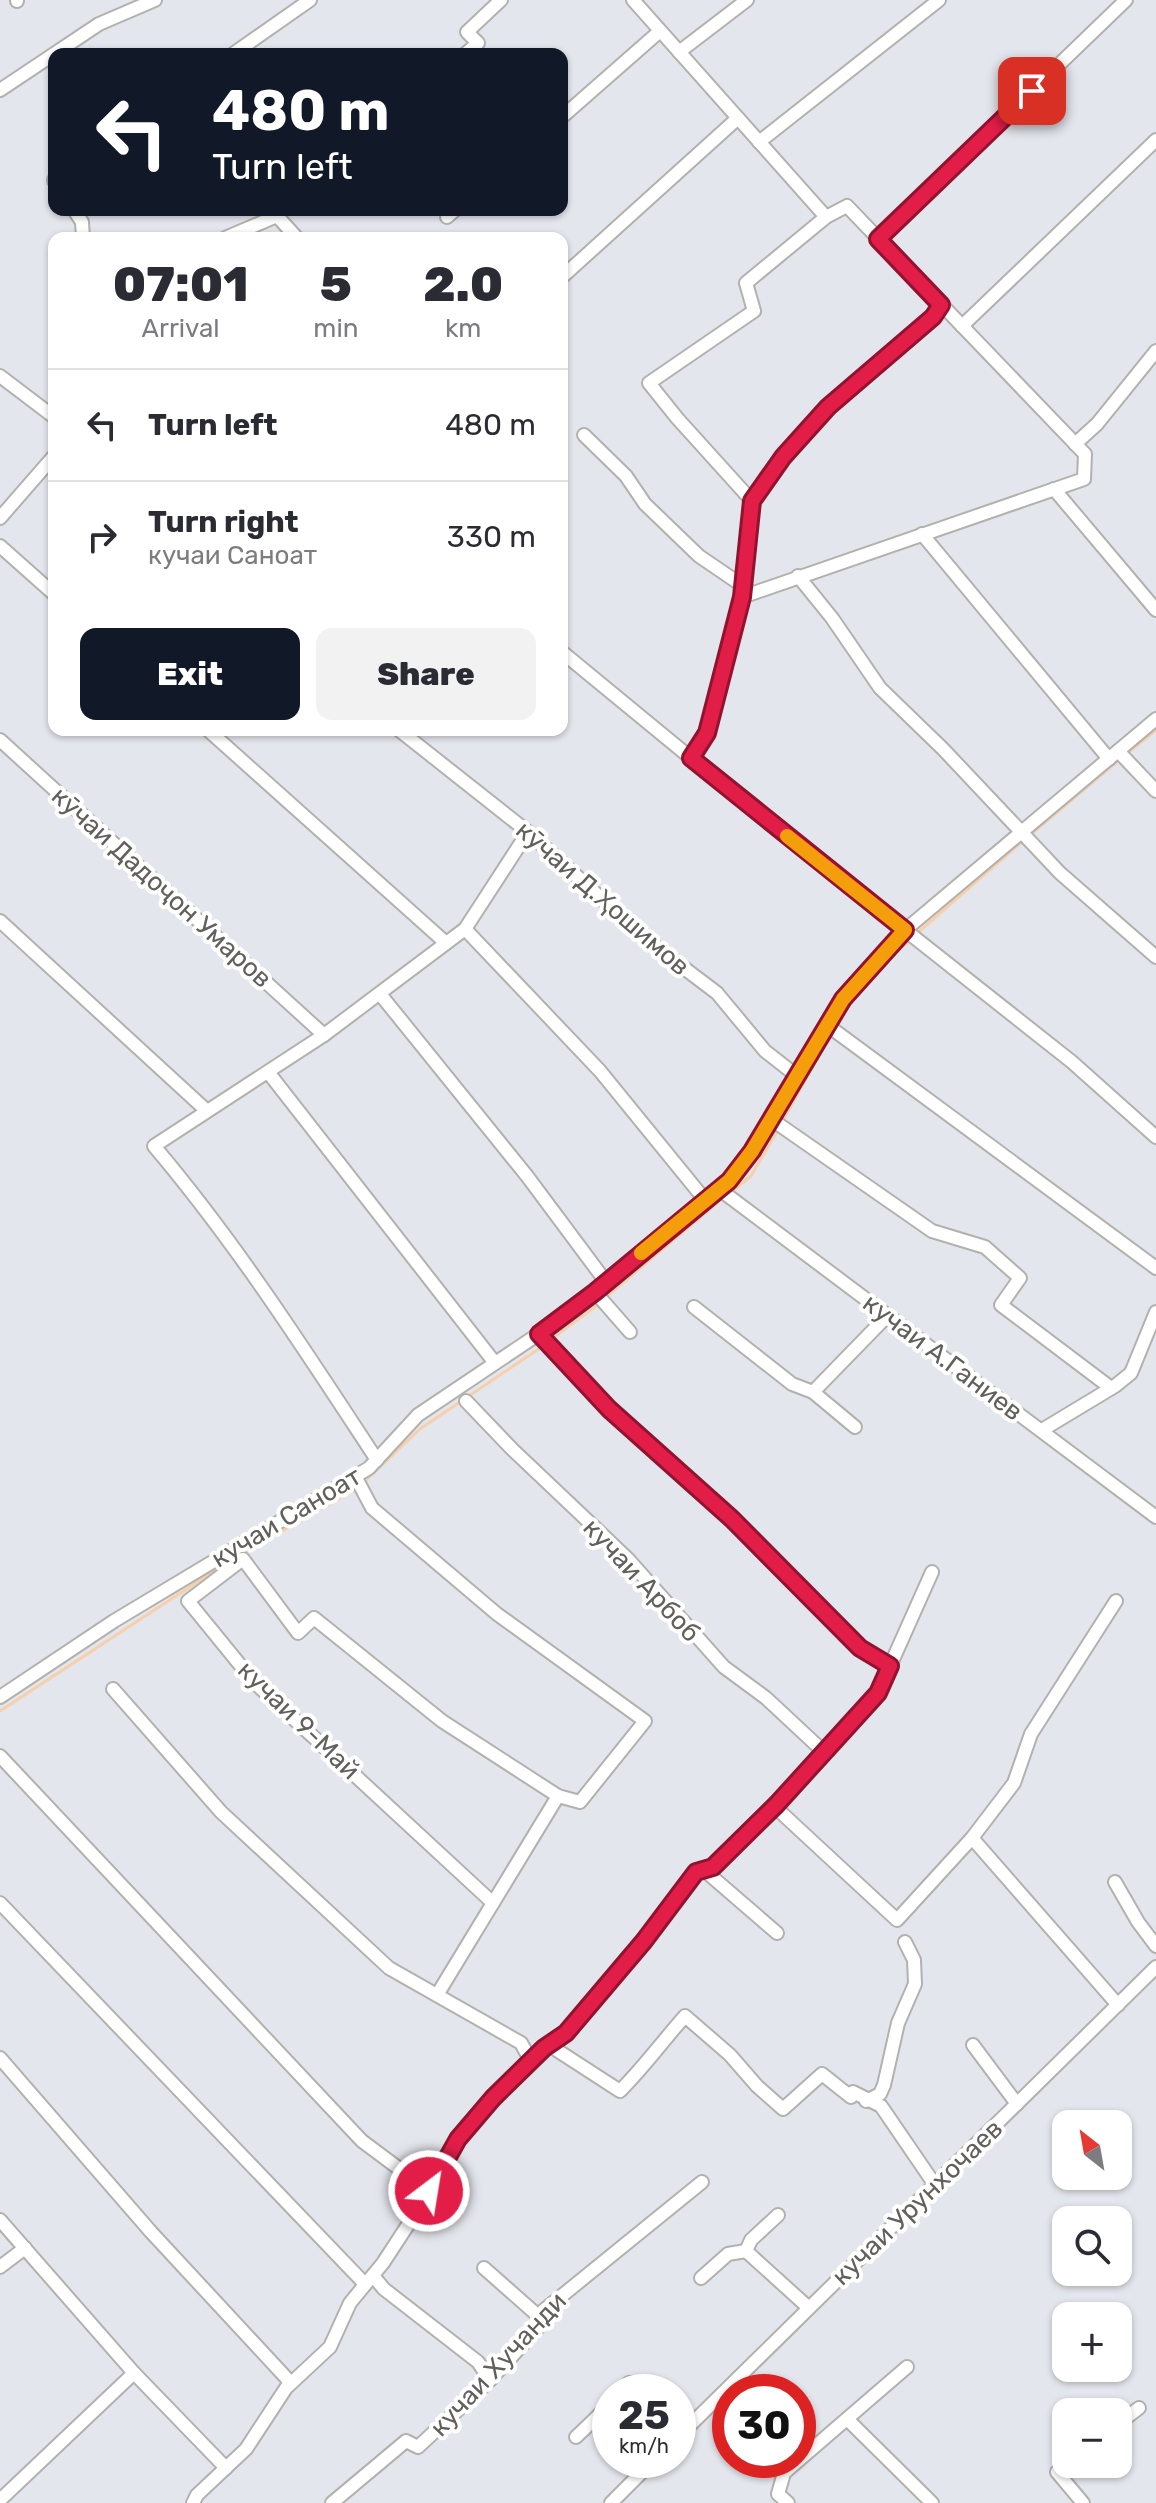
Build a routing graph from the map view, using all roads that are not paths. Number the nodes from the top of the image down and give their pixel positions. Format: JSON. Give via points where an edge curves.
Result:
{"nodes":[{"id":1,"x":155,"y":0,"type":"edge"},
{"id":2,"x":310,"y":0,"type":"edge"},
{"id":3,"x":501,"y":0,"type":"edge"},
{"id":4,"x":633,"y":0,"type":"edge"},
{"id":5,"x":747,"y":0,"type":"edge"},
{"id":6,"x":939,"y":0,"type":"edge"},
{"id":7,"x":1126,"y":0,"type":"edge"},
{"id":8,"x":660,"y":31,"type":"junction"},
{"id":9,"x":63,"y":48,"type":"edge"},
{"id":10,"x":242,"y":48,"type":"edge"},
{"id":11,"x":472,"y":48,"type":"edge"},
{"id":12,"x":679,"y":52,"type":"junction"},
{"id":13,"x":48,"y":58,"type":"edge"},
{"id":14,"x":0,"y":90,"type":"edge"},
{"id":15,"x":568,"y":112,"type":"edge"},
{"id":16,"x":738,"y":118,"type":"junction"},
{"id":17,"x":1156,"y":140,"type":"edge"},
{"id":18,"x":759,"y":142,"type":"junction"},
{"id":19,"x":273,"y":216,"type":"edge"},
{"id":20,"x":826,"y":217,"type":"junction"},
{"id":21,"x":238,"y":232,"type":"edge"},
{"id":22,"x":878,"y":239,"type":"junction"},
{"id":23,"x":568,"y":272,"type":"edge"},
{"id":24,"x":941,"y":305,"type":"junction"},
{"id":25,"x":962,"y":326,"type":"junction"},
{"id":26,"x":1156,"y":351,"type":"edge"},
{"id":27,"x":0,"y":376,"type":"edge"},
{"id":28,"x":48,"y":412,"type":"edge"},
{"id":29,"x":584,"y":435,"type":"dead end"},
{"id":30,"x":1075,"y":444,"type":"junction"},
{"id":31,"x":48,"y":463,"type":"edge"},
{"id":32,"x":1054,"y":489,"type":"junction"},
{"id":33,"x":752,"y":501,"type":"junction"},
{"id":34,"x":0,"y":518,"type":"edge"},
{"id":35,"x":922,"y":534,"type":"junction"},
{"id":36,"x":0,"y":546,"type":"edge"},
{"id":37,"x":798,"y":576,"type":"junction"},
{"id":38,"x":48,"y":589,"type":"edge"},
{"id":39,"x":743,"y":592,"type":"junction"},
{"id":40,"x":1156,"y":610,"type":"edge"},
{"id":41,"x":568,"y":657,"type":"edge"},
{"id":42,"x":1156,"y":719,"type":"edge"},
{"id":43,"x":215,"y":736,"type":"edge"},
{"id":44,"x":407,"y":736,"type":"edge"},
{"id":45,"x":0,"y":740,"type":"edge"},
{"id":46,"x":1118,"y":756,"type":"junction"},
{"id":47,"x":691,"y":758,"type":"junction"},
{"id":48,"x":1156,"y":791,"type":"edge"},
{"id":49,"x":528,"y":832,"type":"junction"},
{"id":50,"x":1024,"y":837,"type":"junction"},
{"id":51,"x":0,"y":921,"type":"edge"},
{"id":52,"x":465,"y":929,"type":"junction"},
{"id":53,"x":911,"y":934,"type":"junction"},
{"id":54,"x":446,"y":943,"type":"junction"},
{"id":55,"x":1156,"y":957,"type":"edge"},
{"id":56,"x":380,"y":994,"type":"junction"},
{"id":57,"x":832,"y":1028,"type":"junction"},
{"id":58,"x":324,"y":1035,"type":"junction"},
{"id":59,"x":268,"y":1072,"type":"junction"},
{"id":60,"x":797,"y":1076,"type":"junction"},
{"id":61,"x":207,"y":1111,"type":"junction"},
{"id":62,"x":777,"y":1124,"type":"junction"},
{"id":63,"x":1156,"y":1137,"type":"edge"},
{"id":64,"x":724,"y":1193,"type":"junction"},
{"id":65,"x":705,"y":1200,"type":"junction"},
{"id":66,"x":1156,"y":1268,"type":"edge"},
{"id":67,"x":606,"y":1282,"type":"junction"},
{"id":68,"x":601,"y":1298,"type":"junction"},
{"id":69,"x":694,"y":1307,"type":"dead end"},
{"id":70,"x":1156,"y":1312,"type":"edge"},
{"id":71,"x":888,"y":1315,"type":"junction"},
{"id":72,"x":630,"y":1332,"type":"dead end"},
{"id":73,"x":545,"y":1340,"type":"junction"},
{"id":74,"x":495,"y":1363,"type":"junction"},
{"id":75,"x":1111,"y":1388,"type":"junction"},
{"id":76,"x":813,"y":1392,"type":"junction"},
{"id":77,"x":466,"y":1401,"type":"dead end"},
{"id":78,"x":855,"y":1427,"type":"dead end"},
{"id":79,"x":1042,"y":1430,"type":"junction"},
{"id":80,"x":377,"y":1460,"type":"junction"},
{"id":81,"x":358,"y":1482,"type":"junction"},
{"id":82,"x":1156,"y":1517,"type":"edge"},
{"id":83,"x":932,"y":1572,"type":"dead end"},
{"id":84,"x":1116,"y":1601,"type":"dead end"},
{"id":85,"x":890,"y":1666,"type":"junction"},
{"id":86,"x":113,"y":1689,"type":"dead end"},
{"id":87,"x":0,"y":1697,"type":"edge"},
{"id":88,"x":824,"y":1752,"type":"junction"},
{"id":89,"x":0,"y":1756,"type":"edge"},
{"id":90,"x":558,"y":1796,"type":"junction"},
{"id":91,"x":774,"y":1806,"type":"junction"},
{"id":92,"x":972,"y":1838,"type":"junction"},
{"id":93,"x":704,"y":1870,"type":"junction"},
{"id":94,"x":1115,"y":1882,"type":"dead end"},
{"id":95,"x":0,"y":1903,"type":"edge"},
{"id":96,"x":493,"y":1903,"type":"junction"},
{"id":97,"x":777,"y":1933,"type":"dead end"},
{"id":98,"x":905,"y":1942,"type":"dead end"},
{"id":99,"x":1156,"y":1946,"type":"edge"},
{"id":100,"x":1156,"y":1967,"type":"edge"},
{"id":101,"x":437,"y":1995,"type":"junction"},
{"id":102,"x":1118,"y":2005,"type":"junction"},
{"id":103,"x":549,"y":2045,"type":"junction"},
{"id":104,"x":973,"y":2045,"type":"dead end"},
{"id":105,"x":0,"y":2058,"type":"edge"},
{"id":106,"x":531,"y":2061,"type":"junction"},
{"id":107,"x":866,"y":2101,"type":"junction"},
{"id":108,"x":1017,"y":2104,"type":"junction"},
{"id":109,"x":702,"y":2182,"type":"dead end"},
{"id":110,"x":935,"y":2185,"type":"junction"},
{"id":111,"x":429,"y":2191,"type":"junction"},
{"id":112,"x":778,"y":2215,"type":"dead end"},
{"id":113,"x":0,"y":2220,"type":"edge"},
{"id":114,"x":25,"y":2248,"type":"junction"},
{"id":115,"x":746,"y":2251,"type":"junction"},
{"id":116,"x":0,"y":2267,"type":"edge"},
{"id":117,"x":484,"y":2268,"type":"dead end"},
{"id":118,"x":701,"y":2278,"type":"dead end"},
{"id":119,"x":369,"y":2280,"type":"junction"},
{"id":120,"x":809,"y":2308,"type":"junction"},
{"id":121,"x":544,"y":2321,"type":"junction"},
{"id":122,"x":907,"y":2367,"type":"dead end"},
{"id":123,"x":134,"y":2373,"type":"junction"},
{"id":124,"x":490,"y":2380,"type":"junction"},
{"id":125,"x":291,"y":2383,"type":"junction"},
{"id":126,"x":1139,"y":2408,"type":"dead end"},
{"id":127,"x":1132,"y":2413,"type":"edge"},
{"id":128,"x":696,"y":2419,"type":"edge"},
{"id":129,"x":847,"y":2419,"type":"junction"},
{"id":130,"x":592,"y":2422,"type":"edge"},
{"id":131,"x":576,"y":2437,"type":"dead end"},
{"id":132,"x":226,"y":2468,"type":"junction"},
{"id":133,"x":634,"y":2478,"type":"edge"},
{"id":134,"x":1062,"y":2478,"type":"edge"},
{"id":135,"x":0,"y":2500,"type":"edge"},
{"id":136,"x":193,"y":2503,"type":"edge"},
{"id":137,"x":332,"y":2503,"type":"edge"},
{"id":138,"x":611,"y":2503,"type":"edge"},
{"id":139,"x":788,"y":2503,"type":"edge"},
{"id":140,"x":932,"y":2503,"type":"edge"},
{"id":141,"x":1083,"y":2503,"type":"edge"}],
"edges":[{"from":1,"to":9,"type":"street","via":[[99,24]]},
{"from":2,"to":10,"type":"street"},
{"from":3,"to":11,"type":"street","via":[[467,32],[478,43]]},
{"from":4,"to":8,"type":"street"},
{"from":5,"to":12,"type":"street"},
{"from":6,"to":18,"type":"street"},
{"from":7,"to":22,"type":"street"},
{"from":8,"to":12,"type":"street"},
{"from":8,"to":15,"type":"street"},
{"from":12,"to":16,"type":"street"},
{"from":13,"to":14,"type":"street"},
{"from":16,"to":18,"type":"street"},
{"from":16,"to":23,"type":"street"},
{"from":17,"to":25,"type":"street"},
{"from":18,"to":20,"type":"street"},
{"from":19,"to":21,"type":"street"},
{"from":20,"to":22,"type":"street","via":[[847,206]]},
{"from":20,"to":33,"type":"street","via":[[746,283],[754,311],[649,383]]},
{"from":22,"to":24,"type":"street"},
{"from":24,"to":25,"type":"street"},
{"from":24,"to":33,"type":"street","via":[[828,407]]},
{"from":25,"to":30,"type":"street"},
{"from":26,"to":30,"type":"street"},
{"from":27,"to":28,"type":"street"},
{"from":29,"to":39,"type":"street","via":[[626,476],[645,504]]},
{"from":30,"to":32,"type":"street","via":[[1085,454],[1084,479]]},
{"from":31,"to":34,"type":"street"},
{"from":32,"to":35,"type":"street"},
{"from":32,"to":40,"type":"street"},
{"from":33,"to":39,"type":"street"},
{"from":35,"to":37,"type":"street"},
{"from":35,"to":46,"type":"street"},
{"from":36,"to":38,"type":"street"},
{"from":37,"to":39,"type":"street"},
{"from":37,"to":50,"type":"street","via":[[880,688]]},
{"from":39,"to":47,"type":"street","via":[[707,733]]},
{"from":41,"to":47,"type":"street"},
{"from":42,"to":46,"type":"street","name":"кучаи Саноат"},
{"from":43,"to":54,"type":"street"},
{"from":44,"to":49,"type":"street","name":"кӯчаи Д.Ҳошимов"},
{"from":45,"to":58,"type":"street","name":"кӯчаи Дадоҷон Умаров"},
{"from":46,"to":48,"type":"street"},
{"from":46,"to":50,"type":"street","name":"кучаи Саноат"},
{"from":47,"to":53,"type":"street"},
{"from":49,"to":52,"type":"street"},
{"from":49,"to":60,"type":"street","name":"кӯчаи Д.Ҳошимов","via":[[647,940],[717,993],[765,1051]]},
{"from":50,"to":53,"type":"street","name":"кучаи Саноат"},
{"from":50,"to":55,"type":"street"},
{"from":51,"to":61,"type":"street"},
{"from":52,"to":54,"type":"street"},
{"from":52,"to":65,"type":"street","via":[[600,1071]]},
{"from":53,"to":57,"type":"street","name":"кучаи Саноат","via":[[843,999]]},
{"from":53,"to":63,"type":"street","via":[[1072,1062]]},
{"from":54,"to":56,"type":"street"},
{"from":56,"to":58,"type":"street"},
{"from":56,"to":67,"type":"street"},
{"from":57,"to":60,"type":"street","name":"кучаи Саноат"},
{"from":57,"to":66,"type":"street"},
{"from":58,"to":59,"type":"street"},
{"from":59,"to":61,"type":"street"},
{"from":59,"to":74,"type":"street"},
{"from":60,"to":62,"type":"street","name":"кучаи Саноат"},
{"from":61,"to":80,"type":"street","via":[[154,1146],[279,1312]]},
{"from":62,"to":64,"type":"street","name":"кучаи Саноат"},
{"from":62,"to":75,"type":"street","via":[[932,1231],[985,1247],[1020,1278],[1001,1305]]},
{"from":64,"to":65,"type":"street","name":"кучаи Саноат"},
{"from":64,"to":71,"type":"street","name":"кучаи А.Ганиев"},
{"from":65,"to":67,"type":"street","name":"кучаи Саноат"},
{"from":67,"to":68,"type":"street","name":"кучаи Саноат"},
{"from":68,"to":72,"type":"street"},
{"from":68,"to":73,"type":"street","name":"кучаи Саноат"},
{"from":69,"to":76,"type":"street","via":[[792,1384]]},
{"from":70,"to":75,"type":"street","via":[[1131,1373]]},
{"from":71,"to":76,"type":"street"},
{"from":71,"to":79,"type":"street","name":"кучаи А.Ганиев"},
{"from":73,"to":74,"type":"street","name":"кучаи Саноат"},
{"from":73,"to":85,"type":"street","via":[[609,1409],[732,1519],[860,1648]]},
{"from":74,"to":80,"type":"street","name":"кучаи Саноат","via":[[418,1415]]},
{"from":75,"to":79,"type":"street"},
{"from":76,"to":78,"type":"street"},
{"from":77,"to":88,"type":"street","name":"кучаи Арбоб","via":[[628,1559],[724,1667]]},
{"from":79,"to":82,"type":"street","name":"кучаи А.Ганиев"},
{"from":80,"to":81,"type":"street","name":"кучаи Саноат"},
{"from":81,"to":87,"type":"street","name":"кучаи Саноат","via":[[114,1621]]},
{"from":81,"to":90,"type":"street","via":[[372,1508],[497,1614],[645,1721],[580,1802]]},
{"from":83,"to":85,"type":"street"},
{"from":84,"to":92,"type":"street","via":[[1031,1734],[1014,1783]]},
{"from":85,"to":88,"type":"street","via":[[878,1693]]},
{"from":86,"to":101,"type":"street","via":[[221,1812],[389,1968]]},
{"from":88,"to":91,"type":"street"},
{"from":89,"to":111,"type":"street","via":[[362,2141]]},
{"from":90,"to":96,"type":"street"},
{"from":90,"to":96,"type":"street","name":"кучаи 9-Май","via":[[442,1721],[314,1618],[298,1633],[243,1559],[188,1601],[254,1682]]},
{"from":91,"to":92,"type":"street","via":[[897,1920]]},
{"from":91,"to":93,"type":"street"},
{"from":92,"to":102,"type":"street"},
{"from":93,"to":97,"type":"street"},
{"from":93,"to":103,"type":"street","via":[[696,1872],[566,2033]]},
{"from":94,"to":99,"type":"street"},
{"from":95,"to":119,"type":"street"},
{"from":96,"to":101,"type":"street"},
{"from":98,"to":107,"type":"street","via":[[914,1960],[915,1984],[898,2023],[884,2085],[880,2094]]},
{"from":100,"to":102,"type":"street","name":"кучаи Урунхочаев"},
{"from":101,"to":106,"type":"street","via":[[521,2043]]},
{"from":102,"to":108,"type":"street","name":"кучаи Урунхочаев"},
{"from":103,"to":106,"type":"street"},
{"from":103,"to":107,"type":"street","via":[[620,2091],[685,2016],[783,2109],[822,2074],[851,2097],[853,2092]]},
{"from":104,"to":108,"type":"street"},
{"from":105,"to":125,"type":"street"},
{"from":106,"to":111,"type":"street","via":[[458,2139]]},
{"from":107,"to":110,"type":"street","via":[[881,2106]]},
{"from":108,"to":110,"type":"street","name":"кучаи Урунхочаев"},
{"from":109,"to":121,"type":"street","name":"кучаи Хучанди","via":[[569,2288],[543,2311],[548,2317]]},
{"from":110,"to":120,"type":"street","name":"кучаи Урунхочаев"},
{"from":111,"to":119,"type":"street"},
{"from":112,"to":115,"type":"street"},
{"from":113,"to":114,"type":"street"},
{"from":114,"to":116,"type":"street"},
{"from":114,"to":123,"type":"street"},
{"from":115,"to":118,"type":"street","via":[[728,2254]]},
{"from":115,"to":120,"type":"street"},
{"from":117,"to":121,"type":"street"},
{"from":119,"to":124,"type":"street","via":[[478,2362]]},
{"from":119,"to":125,"type":"street","via":[[350,2303],[330,2347]]},
{"from":120,"to":128,"type":"street","name":"кучаи Урунхочаев"},
{"from":121,"to":124,"type":"street","name":"кучаи Хучанди"},
{"from":122,"to":129,"type":"street"},
{"from":123,"to":132,"type":"street"},
{"from":123,"to":135,"type":"street"},
{"from":124,"to":137,"type":"street","name":"кучаи Хучанди","via":[[418,2447],[406,2441]]},
{"from":125,"to":132,"type":"street","via":[[246,2449]]},
{"from":126,"to":127,"type":"street"},
{"from":129,"to":139,"type":"street","via":[[784,2473],[778,2494]]},
{"from":129,"to":140,"type":"street"},
{"from":130,"to":131,"type":"street"},
{"from":132,"to":136,"type":"street"},
{"from":133,"to":138,"type":"street"},
{"from":134,"to":141,"type":"street"}]}
